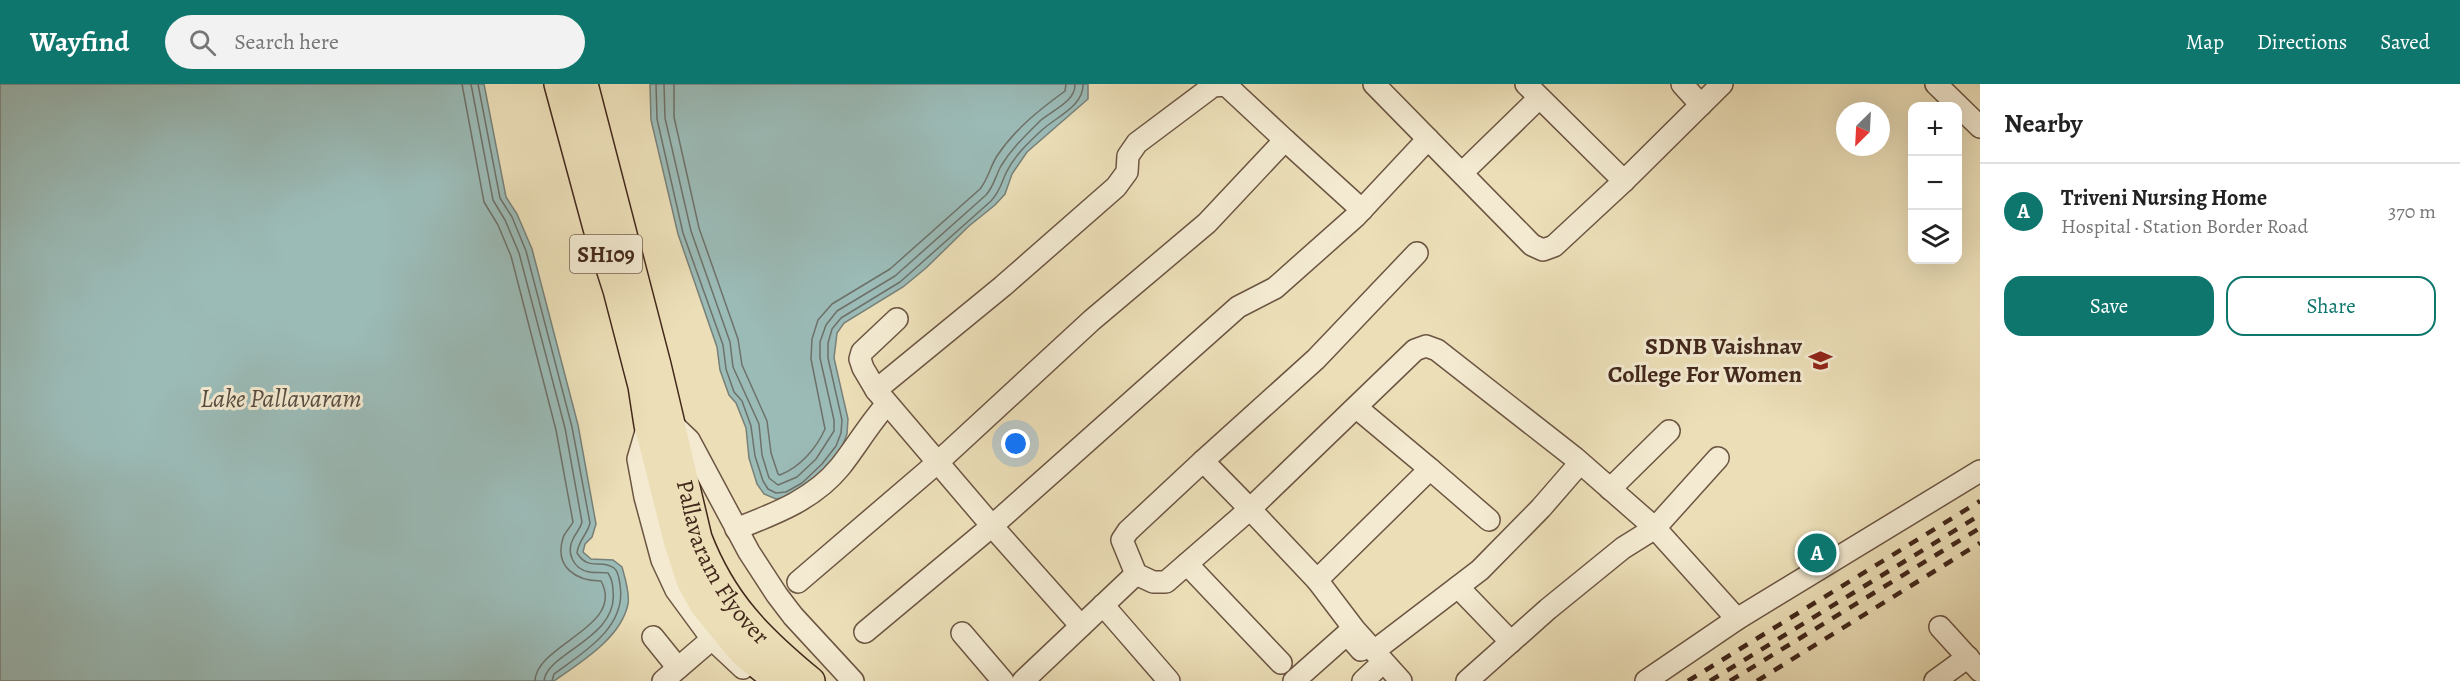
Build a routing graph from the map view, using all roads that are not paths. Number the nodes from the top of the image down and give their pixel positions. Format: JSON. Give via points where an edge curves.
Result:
{"nodes":[{"id":1,"x":558,"y":84,"type":"edge"},
{"id":2,"x":584,"y":84,"type":"edge"},
{"id":3,"x":1374,"y":84,"type":"edge"},
{"id":4,"x":1682,"y":84,"type":"edge"},
{"id":5,"x":1722,"y":84,"type":"edge"},
{"id":6,"x":1942,"y":86,"type":"edge"},
{"id":7,"x":1532,"y":91,"type":"edge"},
{"id":8,"x":1701,"y":105,"type":"junction"},
{"id":9,"x":1980,"y":127,"type":"edge"},
{"id":10,"x":1428,"y":139,"type":"junction"},
{"id":11,"x":1285,"y":140,"type":"junction"},
{"id":12,"x":1462,"y":173,"type":"junction"},
{"id":13,"x":1624,"y":182,"type":"junction"},
{"id":14,"x":1362,"y":210,"type":"junction"},
{"id":15,"x":1417,"y":253,"type":"dead end"},
{"id":16,"x":897,"y":319,"type":"dead end"},
{"id":17,"x":882,"y":397,"type":"junction"},
{"id":18,"x":1356,"y":408,"type":"junction"},
{"id":19,"x":658,"y":423,"type":"junction"},
{"id":20,"x":1669,"y":430,"type":"dead end"},
{"id":21,"x":1718,"y":458,"type":"dead end"},
{"id":22,"x":1203,"y":461,"type":"junction"},
{"id":23,"x":937,"y":463,"type":"junction"},
{"id":24,"x":1580,"y":463,"type":"junction"},
{"id":25,"x":1430,"y":469,"type":"junction"},
{"id":26,"x":1980,"y":471,"type":"edge"},
{"id":27,"x":1610,"y":489,"type":"junction"},
{"id":28,"x":1250,"y":509,"type":"junction"},
{"id":29,"x":1489,"y":520,"type":"dead end"},
{"id":30,"x":992,"y":526,"type":"junction"},
{"id":31,"x":1655,"y":528,"type":"junction"},
{"id":32,"x":736,"y":529,"type":"junction"},
{"id":33,"x":688,"y":539,"type":"junction"},
{"id":34,"x":1187,"y":564,"type":"junction"},
{"id":35,"x":1136,"y":574,"type":"junction"},
{"id":36,"x":1317,"y":580,"type":"junction"},
{"id":37,"x":798,"y":582,"type":"dead end"},
{"id":38,"x":1458,"y":587,"type":"junction"},
{"id":39,"x":1103,"y":605,"type":"junction"},
{"id":40,"x":1737,"y":619,"type":"junction"},
{"id":41,"x":1081,"y":626,"type":"junction"},
{"id":42,"x":1940,"y":627,"type":"dead end"},
{"id":43,"x":865,"y":632,"type":"dead end"},
{"id":44,"x":962,"y":633,"type":"dead end"},
{"id":45,"x":653,"y":637,"type":"dead end"},
{"id":46,"x":712,"y":639,"type":"junction"},
{"id":47,"x":1511,"y":642,"type":"junction"},
{"id":48,"x":1281,"y":663,"type":"dead end"},
{"id":49,"x":1974,"y":664,"type":"edge"},
{"id":50,"x":1376,"y":670,"type":"edge"},
{"id":51,"x":671,"y":675,"type":"edge"},
{"id":52,"x":1033,"y":678,"type":"edge"},
{"id":53,"x":757,"y":681,"type":"edge"},
{"id":54,"x":778,"y":681,"type":"edge"},
{"id":55,"x":811,"y":681,"type":"edge"},
{"id":56,"x":853,"y":681,"type":"edge"},
{"id":57,"x":1003,"y":681,"type":"edge"},
{"id":58,"x":1169,"y":681,"type":"edge"},
{"id":59,"x":1294,"y":681,"type":"edge"},
{"id":60,"x":1401,"y":681,"type":"edge"},
{"id":61,"x":1467,"y":681,"type":"edge"},
{"id":62,"x":1646,"y":681,"type":"edge"},
{"id":63,"x":1935,"y":681,"type":"edge"}],
"edges":[{"from":1,"to":19,"type":"main road","number":"SH109","via":[[639,375]]},
{"from":2,"to":19,"type":"main road","number":"SH109","via":[[657,365]]},
{"from":3,"to":10,"type":"street"},
{"from":4,"to":8,"type":"street"},
{"from":5,"to":8,"type":"street"},
{"from":6,"to":9,"type":"street"},
{"from":7,"to":12,"type":"street"},
{"from":7,"to":13,"type":"street"},
{"from":8,"to":13,"type":"street"},
{"from":10,"to":12,"type":"street"},
{"from":10,"to":14,"type":"street"},
{"from":11,"to":14,"type":"street"},
{"from":11,"to":17,"type":"street","via":[[1226,85],[1213,86],[1137,143],[1128,156],[1127,172],[1116,187]]},
{"from":11,"to":23,"type":"street","via":[[1207,223],[1092,320]]},
{"from":12,"to":13,"type":"street","via":[[1532,245],[1543,250],[1554,246]]},
{"from":14,"to":30,"type":"street","via":[[1275,288],[1238,307]]},
{"from":15,"to":22,"type":"street","via":[[1316,359]]},
{"from":16,"to":17,"type":"street","via":[[862,352],[860,359]]},
{"from":17,"to":23,"type":"street"},
{"from":17,"to":32,"type":"street","via":[[871,422],[839,468],[812,493],[788,508]]},
{"from":18,"to":24,"type":"street","via":[[1415,350],[1426,346],[1437,350]]},
{"from":18,"to":25,"type":"street"},
{"from":18,"to":28,"type":"street"},
{"from":19,"to":32,"type":"street","via":[[689,440]]},
{"from":19,"to":33,"type":"main road","name":"Pallavaram Flyover","number":"SH109"},
{"from":19,"to":46,"type":"street","via":[[638,459],[645,497],[662,561],[676,590]]},
{"from":20,"to":27,"type":"street"},
{"from":21,"to":31,"type":"street"},
{"from":22,"to":28,"type":"street"},
{"from":22,"to":35,"type":"street","via":[[1122,540]]},
{"from":23,"to":30,"type":"street"},
{"from":23,"to":37,"type":"street"},
{"from":24,"to":27,"type":"street"},
{"from":24,"to":38,"type":"street","via":[[1480,570]]},
{"from":25,"to":29,"type":"street"},
{"from":25,"to":36,"type":"street"},
{"from":26,"to":40,"type":"street"},
{"from":27,"to":31,"type":"street"},
{"from":28,"to":34,"type":"street"},
{"from":28,"to":36,"type":"street"},
{"from":30,"to":41,"type":"street"},
{"from":30,"to":43,"type":"street"},
{"from":31,"to":40,"type":"street"},
{"from":31,"to":47,"type":"street","via":[[1623,548]]},
{"from":32,"to":56,"type":"street","via":[[793,616]]},
{"from":33,"to":54,"type":"main road","name":"Pallavaram Flyover","number":"SH109","via":[[690,581],[704,606],[742,652]]},
{"from":33,"to":55,"type":"main road","name":"Pallavaram Flyover","number":"SH109","via":[[754,632]]},
{"from":34,"to":35,"type":"street","via":[[1166,582],[1153,582]]},
{"from":34,"to":48,"type":"street"},
{"from":35,"to":39,"type":"street"},
{"from":36,"to":50,"type":"street"},
{"from":38,"to":47,"type":"street"},
{"from":38,"to":50,"type":"street"},
{"from":39,"to":41,"type":"street"},
{"from":39,"to":58,"type":"street"},
{"from":40,"to":62,"type":"street"},
{"from":41,"to":52,"type":"street"},
{"from":42,"to":49,"type":"street"},
{"from":44,"to":57,"type":"street"},
{"from":45,"to":51,"type":"street"},
{"from":46,"to":51,"type":"street"},
{"from":46,"to":53,"type":"street"},
{"from":47,"to":61,"type":"street"},
{"from":49,"to":63,"type":"street"},
{"from":50,"to":59,"type":"street","via":[[1347,634]]},
{"from":50,"to":60,"type":"street"}]}
